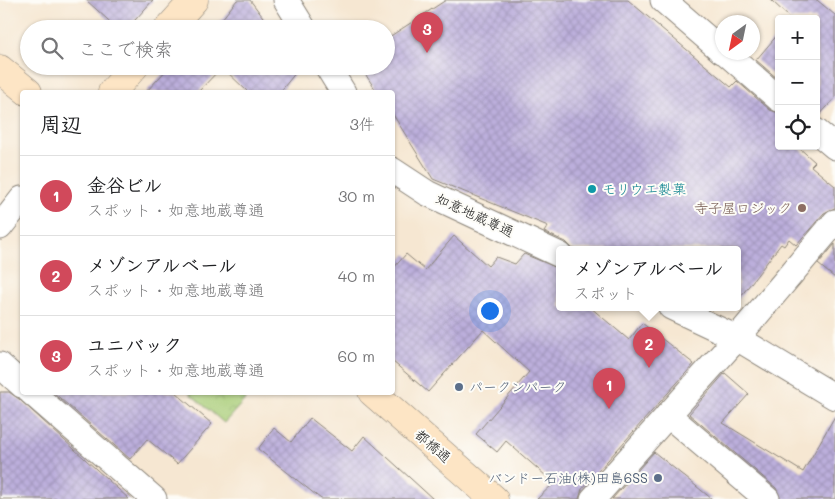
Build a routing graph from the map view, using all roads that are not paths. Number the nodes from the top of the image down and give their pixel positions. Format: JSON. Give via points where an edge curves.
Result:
{"nodes":[{"id":1,"x":194,"y":0,"type":"edge"},
{"id":2,"x":286,"y":0,"type":"edge"},
{"id":3,"x":663,"y":0,"type":"edge"},
{"id":4,"x":176,"y":20,"type":"edge"},
{"id":5,"x":298,"y":20,"type":"edge"},
{"id":6,"x":715,"y":44,"type":"edge"},
{"id":7,"x":733,"y":60,"type":"edge"},
{"id":8,"x":0,"y":69,"type":"edge"},
{"id":9,"x":127,"y":75,"type":"edge"},
{"id":10,"x":333,"y":75,"type":"edge"},
{"id":11,"x":26,"y":90,"type":"edge"},
{"id":12,"x":114,"y":90,"type":"edge"},
{"id":13,"x":343,"y":90,"type":"edge"},
{"id":14,"x":775,"y":96,"type":"edge"},
{"id":15,"x":820,"y":134,"type":"edge"},
{"id":16,"x":835,"y":147,"type":"edge"},
{"id":17,"x":395,"y":172,"type":"edge"},
{"id":18,"x":20,"y":202,"type":"edge"},
{"id":19,"x":835,"y":222,"type":"edge"},
{"id":20,"x":0,"y":227,"type":"edge"},
{"id":21,"x":556,"y":253,"type":"edge"},
{"id":22,"x":679,"y":311,"type":"edge"},
{"id":23,"x":737,"y":338,"type":"junction"},
{"id":24,"x":0,"y":365,"type":"edge"},
{"id":25,"x":20,"y":383,"type":"edge"},
{"id":26,"x":34,"y":395,"type":"edge"},
{"id":27,"x":375,"y":395,"type":"edge"},
{"id":28,"x":835,"y":397,"type":"edge"},
{"id":29,"x":668,"y":415,"type":"junction"},
{"id":30,"x":154,"y":499,"type":"edge"},
{"id":31,"x":494,"y":499,"type":"edge"},
{"id":32,"x":593,"y":499,"type":"edge"},
{"id":33,"x":767,"y":499,"type":"edge"}],
"edges":[{"from":1,"to":4,"type":"street"},
{"from":2,"to":5,"type":"street"},
{"from":3,"to":6,"type":"street"},
{"from":7,"to":14,"type":"street"},
{"from":8,"to":11,"type":"street"},
{"from":9,"to":12,"type":"street"},
{"from":10,"to":13,"type":"street"},
{"from":15,"to":16,"type":"street"},
{"from":17,"to":21,"type":"street","name":"如意地蔵尊通","via":[[427,193]]},
{"from":18,"to":20,"type":"street"},
{"from":19,"to":23,"type":"street"},
{"from":22,"to":23,"type":"street"},
{"from":23,"to":28,"type":"street"},
{"from":23,"to":29,"type":"street"},
{"from":24,"to":25,"type":"street"},
{"from":26,"to":30,"type":"street"},
{"from":27,"to":31,"type":"street","name":"都橋通"},
{"from":29,"to":32,"type":"street"},
{"from":29,"to":33,"type":"street"}]}
